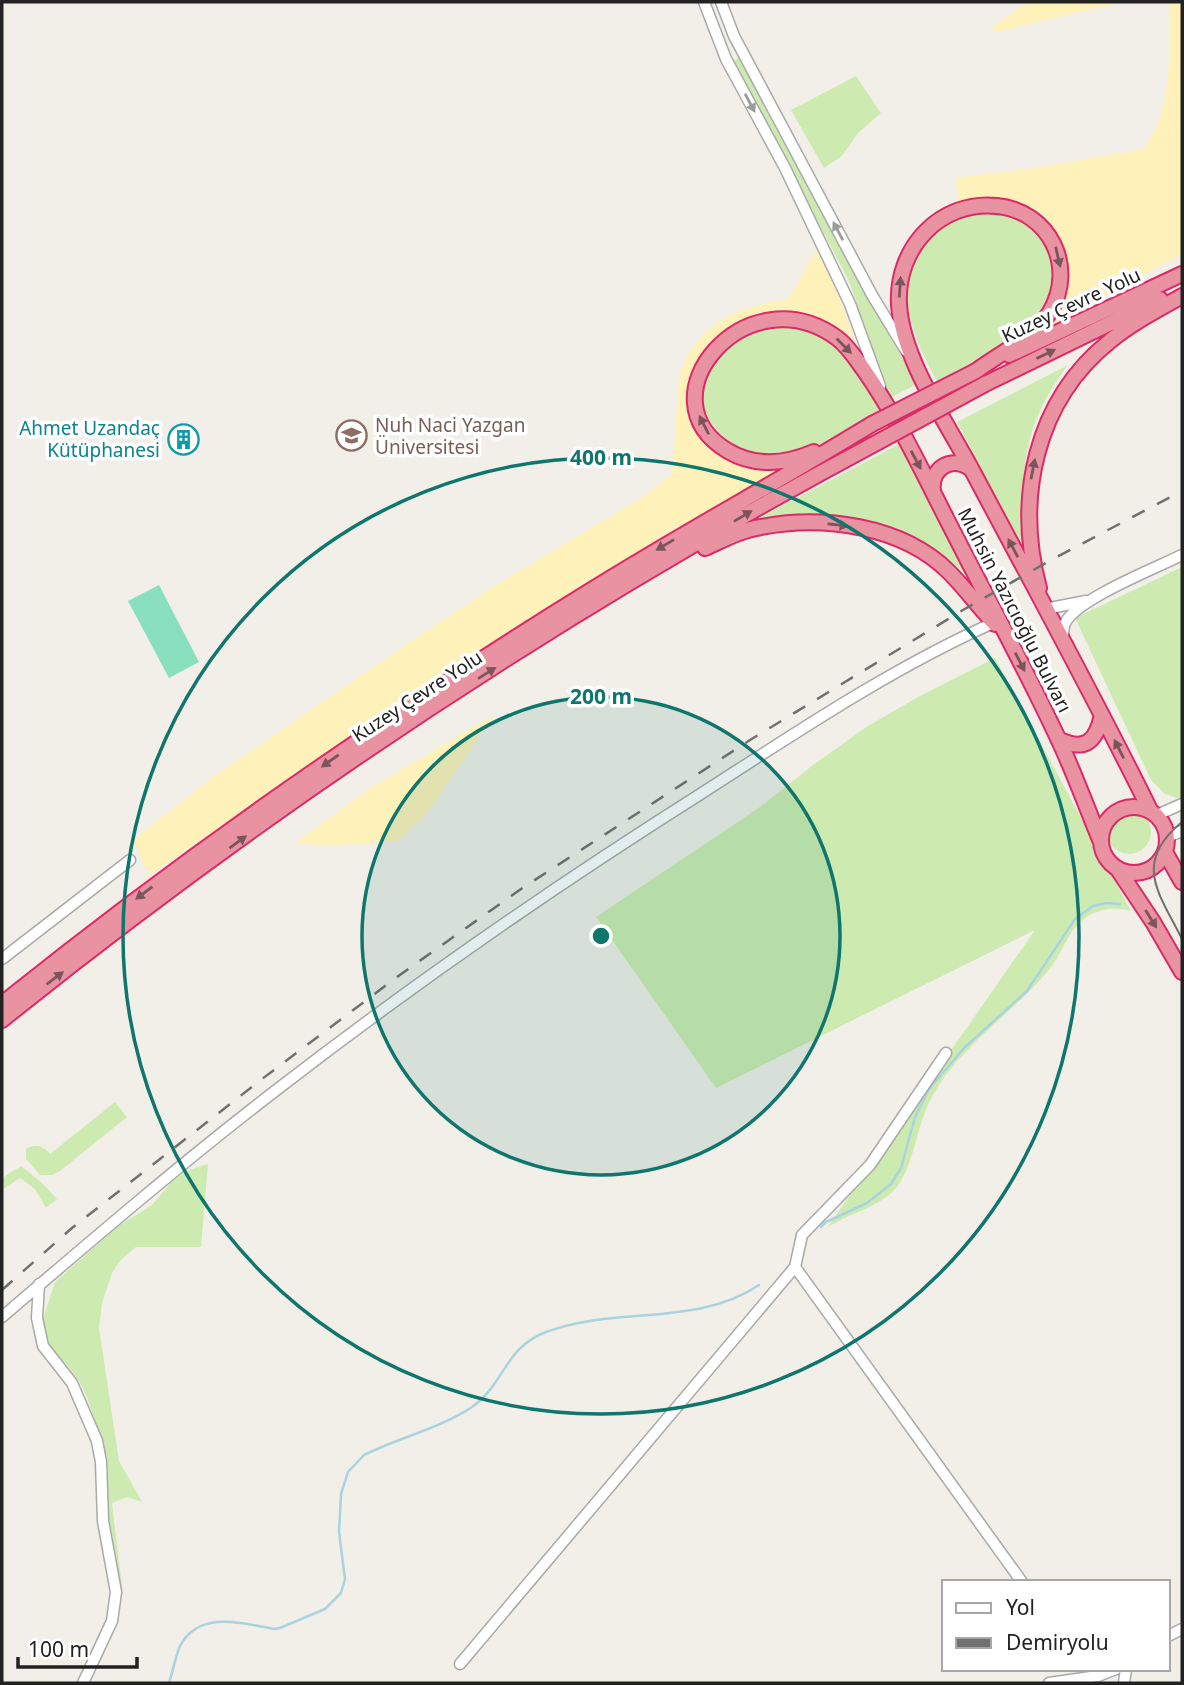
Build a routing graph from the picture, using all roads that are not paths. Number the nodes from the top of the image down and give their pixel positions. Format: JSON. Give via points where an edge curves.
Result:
{"nodes":[{"id":1,"x":704,"y":2,"type":"edge"},
{"id":2,"x":721,"y":2,"type":"edge"},
{"id":3,"x":1182,"y":274,"type":"edge"},
{"id":4,"x":1182,"y":289,"type":"edge"},
{"id":5,"x":1182,"y":296,"type":"edge"},
{"id":6,"x":976,"y":371,"type":"junction"},
{"id":7,"x":920,"y":376,"type":"junction"},
{"id":8,"x":885,"y":400,"type":"junction"},
{"id":9,"x":872,"y":424,"type":"junction"},
{"id":10,"x":972,"y":470,"type":"junction"},
{"id":11,"x":933,"y":493,"type":"junction"},
{"id":12,"x":1182,"y":555,"type":"edge"},
{"id":13,"x":1090,"y":600,"type":"junction"},
{"id":14,"x":1045,"y":609,"type":"junction"},
{"id":15,"x":571,"y":620,"type":"junction"},
{"id":16,"x":993,"y":623,"type":"junction"},
{"id":17,"x":1009,"y":640,"type":"junction"},
{"id":18,"x":1062,"y":642,"type":"junction"},
{"id":19,"x":1102,"y":715,"type":"junction"},
{"id":20,"x":1058,"y":739,"type":"junction"},
{"id":21,"x":1182,"y":804,"type":"edge"},
{"id":22,"x":1153,"y":813,"type":"junction"},
{"id":23,"x":1182,"y":831,"type":"edge"},
{"id":24,"x":1101,"y":842,"type":"junction"},
{"id":25,"x":1166,"y":845,"type":"junction"},
{"id":26,"x":130,"y":860,"type":"dead end"},
{"id":27,"x":1117,"y":868,"type":"junction"},
{"id":28,"x":1182,"y":882,"type":"edge"},
{"id":29,"x":2,"y":959,"type":"edge"},
{"id":30,"x":1182,"y":972,"type":"edge"},
{"id":31,"x":2,"y":1004,"type":"edge"},
{"id":32,"x":2,"y":1020,"type":"edge"},
{"id":33,"x":946,"y":1053,"type":"dead end"},
{"id":34,"x":795,"y":1267,"type":"junction"},
{"id":35,"x":40,"y":1284,"type":"junction"},
{"id":36,"x":2,"y":1317,"type":"edge"},
{"id":37,"x":1021,"y":1580,"type":"edge"},
{"id":38,"x":460,"y":1664,"type":"dead end"},
{"id":39,"x":1088,"y":1673,"type":"edge"},
{"id":40,"x":83,"y":1683,"type":"edge"},
{"id":41,"x":1049,"y":1683,"type":"edge"}],
"edges":[{"from":1,"to":8,"type":"street","one_way":true,"via":[[726,59],[850,304]]},
{"from":7,"to":2,"type":"street","one_way":true,"via":[[734,36]]},
{"from":3,"to":6,"type":"highway","name":"Kuzey Çevre Yolu"},
{"from":15,"to":4,"type":"highway","name":"Kuzey Çevre Yolu","one_way":true,"bridge":true,"via":[[770,500],[985,384]]},
{"from":14,"to":5,"type":"highway","one_way":true,"via":[[1032,556],[1029,507],[1033,464],[1045,426],[1090,359],[1130,326]]},
{"from":7,"to":6,"type":"highway","name":"Muhsin Yazıcıoğlu Bulvarı","one_way":true,"via":[[899,305],[900,276],[908,253],[922,233],[949,214],[996,206],[1025,213],[1048,233],[1060,262],[1060,279],[1050,313]]},
{"from":6,"to":9,"type":"highway","bridge":true},
{"from":7,"to":10,"type":"highway","name":"Muhsin Yazıcıoğlu Bulvarı"},
{"from":9,"to":8,"type":"highway","name":"Muhsin Yazıcıoğlu Bulvarı","one_way":true,"via":[[785,461],[761,463],[739,458],[709,435],[695,401],[696,383],[703,365],[729,337],[783,318],[802,321],[838,339]]},
{"from":8,"to":11,"type":"highway","name":"Muhsin Yazıcıoğlu Bulvarı","one_way":true},
{"from":9,"to":31,"type":"highway","name":"Kuzey Çevre Yolu","one_way":true,"via":[[677,538],[437,688],[249,816]]},
{"from":10,"to":11,"type":"highway","via":[[960,463],[946,464],[933,478]]},
{"from":14,"to":10,"type":"highway","name":"Muhsin Yazıcıoğlu Bulvarı","one_way":true},
{"from":11,"to":17,"type":"highway","name":"Muhsin Yazıcıoğlu Bulvarı"},
{"from":12,"to":13,"type":"street"},
{"from":13,"to":14,"type":"street"},
{"from":13,"to":18,"type":"street","via":[[1064,625]]},
{"from":14,"to":18,"type":"highway","name":"Muhsin Yazıcıoğlu Bulvarı"},
{"from":15,"to":16,"type":"highway","one_way":true,"via":[[728,537],[758,527],[813,523],[858,527],[915,548],[948,571]]},
{"from":32,"to":15,"type":"highway","name":"Kuzey Çevre Yolu","one_way":true,"via":[[289,804]]},
{"from":16,"to":17,"type":"highway"},
{"from":16,"to":35,"type":"street","via":[[927,655],[801,730],[511,918],[278,1088]]},
{"from":17,"to":20,"type":"highway","name":"Muhsin Yazıcıoğlu Bulvarı","one_way":true},
{"from":18,"to":19,"type":"highway","name":"Muhsin Yazıcıoğlu Bulvarı"},
{"from":19,"to":20,"type":"highway","via":[[1096,734],[1087,743],[1075,746]]},
{"from":22,"to":19,"type":"highway","name":"Muhsin Yazıcıoğlu Bulvarı","one_way":true},
{"from":20,"to":24,"type":"highway","name":"Muhsin Yazıcıoğlu Bulvarı"},
{"from":21,"to":22,"type":"street"},
{"from":22,"to":24,"type":"highway","via":[[1138,807],[1119,810],[1105,823]]},
{"from":22,"to":25,"type":"highway","via":[[1166,829]]},
{"from":23,"to":25,"type":"street"},
{"from":24,"to":27,"type":"highway","via":[[1107,860]]},
{"from":25,"to":27,"type":"highway","via":[[1157,864],[1142,872]]},
{"from":25,"to":28,"type":"highway"},
{"from":26,"to":29,"type":"street"},
{"from":27,"to":30,"type":"highway","one_way":true},
{"from":33,"to":34,"type":"street","via":[[870,1165],[802,1235]]},
{"from":34,"to":37,"type":"street"},
{"from":34,"to":38,"type":"street"},
{"from":35,"to":36,"type":"street"},
{"from":35,"to":40,"type":"street","via":[[37,1318],[43,1346],[72,1383],[97,1441],[103,1521],[116,1592],[112,1621]]},
{"from":39,"to":41,"type":"street"}]}
